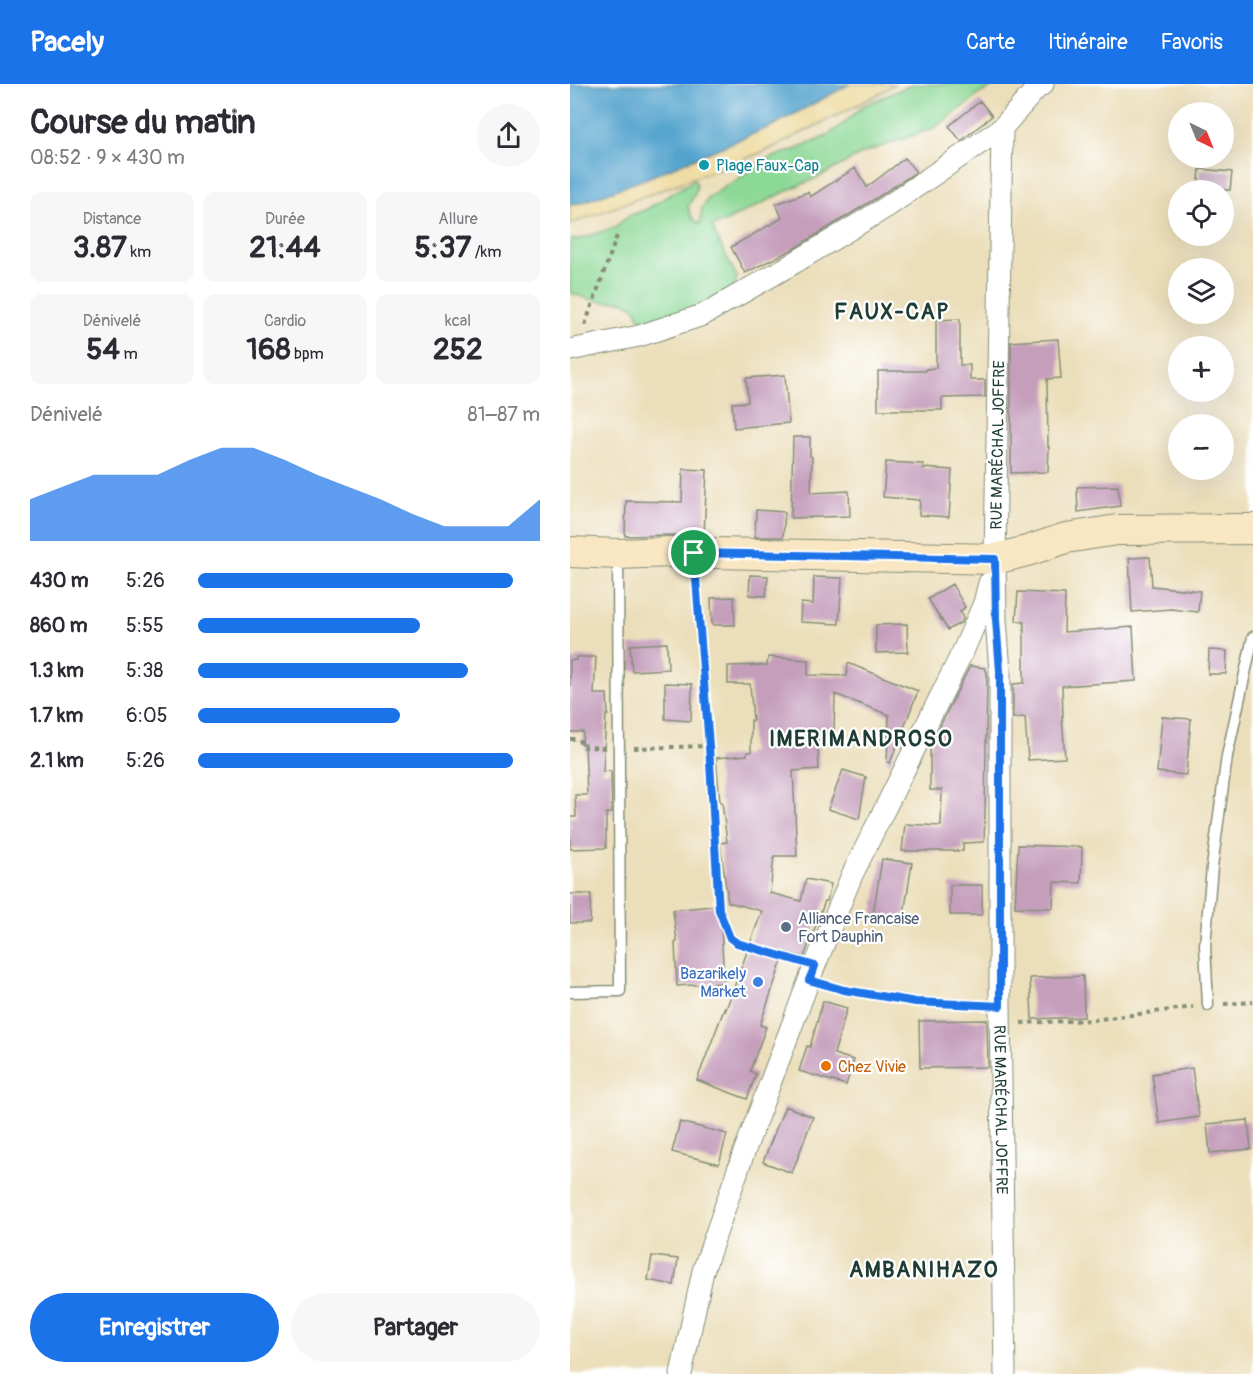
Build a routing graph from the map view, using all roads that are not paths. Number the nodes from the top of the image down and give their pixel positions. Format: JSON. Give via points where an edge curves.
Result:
{"nodes":[{"id":1,"x":1043,"y":84,"type":"edge"},
{"id":2,"x":1002,"y":128,"type":"junction"},
{"id":3,"x":573,"y":349,"type":"edge"},
{"id":4,"x":1253,"y":529,"type":"edge"},
{"id":5,"x":570,"y":552,"type":"edge"},
{"id":6,"x":618,"y":554,"type":"junction"},
{"id":7,"x":995,"y":559,"type":"junction"},
{"id":8,"x":1253,"y":638,"type":"edge"},
{"id":9,"x":570,"y":992,"type":"edge"},
{"id":10,"x":1208,"y":1005,"type":"road end"},
{"id":11,"x":681,"y":1374,"type":"edge"},
{"id":12,"x":1005,"y":1374,"type":"edge"}],
"edges":[{"from":1,"to":2,"type":"street"},
{"from":2,"to":3,"type":"street","via":[[885,208],[703,315],[639,336]]},
{"from":2,"to":7,"type":"street","name":"RUE MARÉCHAL JOFFRE"},
{"from":4,"to":7,"type":"main road","via":[[1117,530],[1066,538]]},
{"from":5,"to":6,"type":"main road"},
{"from":6,"to":7,"type":"main road"},
{"from":6,"to":9,"type":"lane","via":[[620,991]]},
{"from":7,"to":11,"type":"street","via":[[975,626],[852,875],[812,973],[703,1271]]},
{"from":7,"to":12,"type":"street","name":"RUE MARÉCHAL JOFFRE","via":[[1000,671]]},
{"from":8,"to":10,"type":"lane","via":[[1227,756],[1212,867],[1205,945]]}]}
